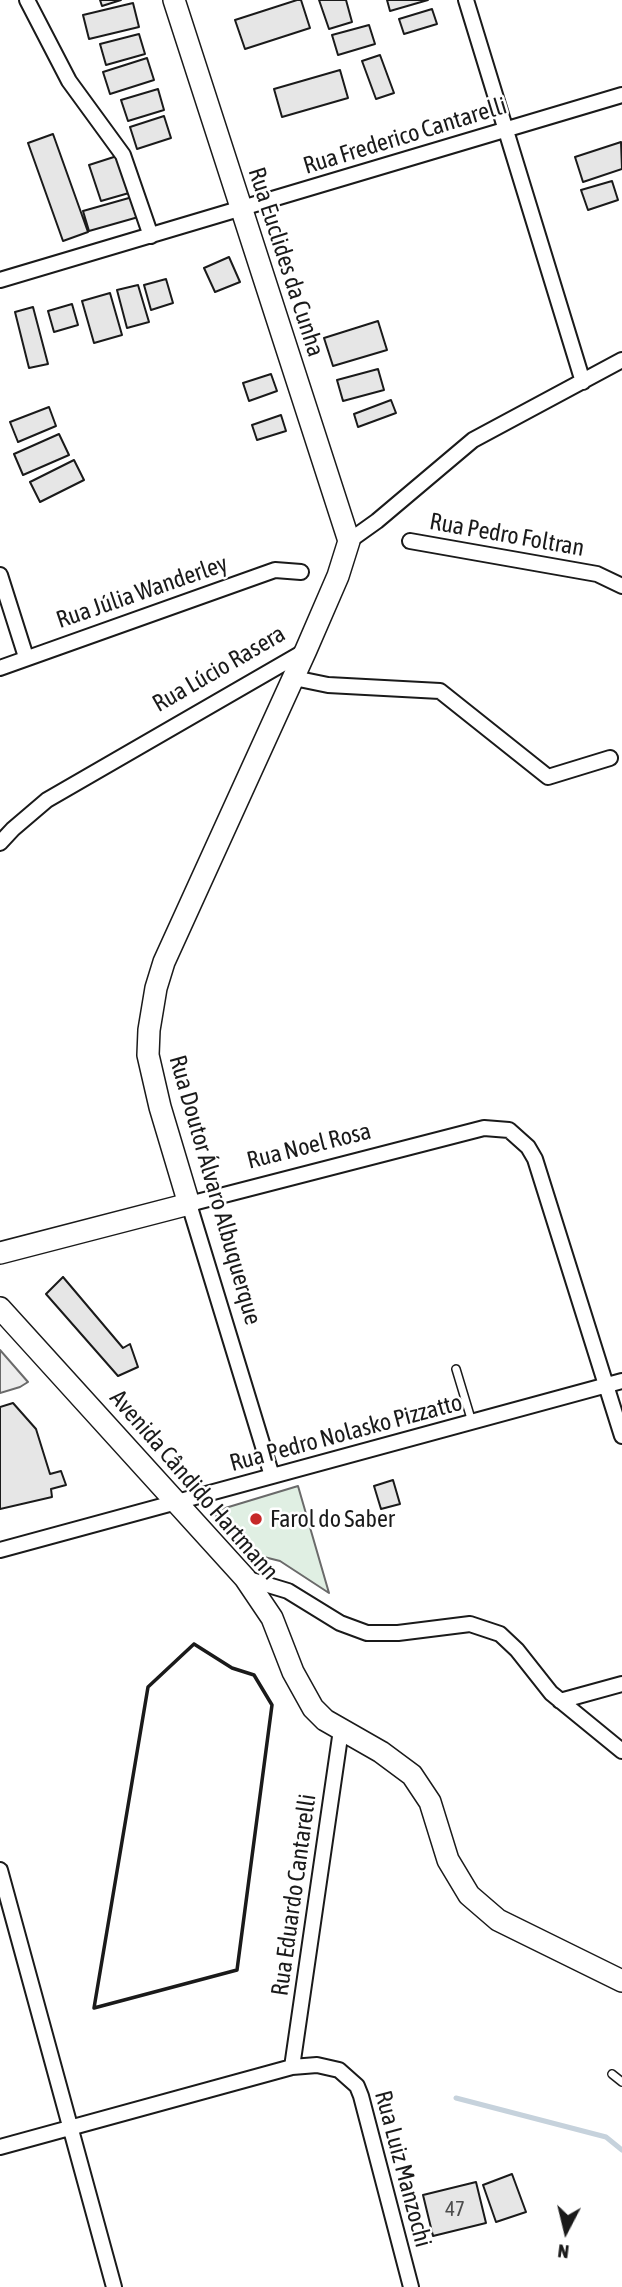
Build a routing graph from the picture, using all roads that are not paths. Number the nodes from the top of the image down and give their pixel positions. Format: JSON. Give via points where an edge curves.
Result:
{"nodes":[{"id":1,"x":27,"y":0,"type":"edge"},
{"id":2,"x":174,"y":0,"type":"edge"},
{"id":3,"x":466,"y":0,"type":"edge"},
{"id":4,"x":622,"y":95,"type":"edge"},
{"id":5,"x":506,"y":130,"type":"junction"},
{"id":6,"x":241,"y":208,"type":"junction"},
{"id":7,"x":151,"y":236,"type":"junction"},
{"id":8,"x":0,"y":280,"type":"edge"},
{"id":9,"x":622,"y":360,"type":"edge"},
{"id":10,"x":583,"y":382,"type":"junction"},
{"id":11,"x":349,"y":541,"type":"junction"},
{"id":12,"x":410,"y":541,"type":"dead end"},
{"id":13,"x":301,"y":572,"type":"dead end"},
{"id":14,"x":0,"y":575,"type":"edge"},
{"id":15,"x":622,"y":586,"type":"edge"},
{"id":16,"x":306,"y":650,"type":"junction"},
{"id":17,"x":26,"y":657,"type":"junction"},
{"id":18,"x":0,"y":668,"type":"edge"},
{"id":19,"x":294,"y":678,"type":"junction"},
{"id":20,"x":610,"y":758,"type":"dead end"},
{"id":21,"x":0,"y":844,"type":"edge"},
{"id":22,"x":189,"y":1204,"type":"junction"},
{"id":23,"x":0,"y":1253,"type":"edge"},
{"id":24,"x":0,"y":1307,"type":"edge"},
{"id":25,"x":456,"y":1369,"type":"dead end"},
{"id":26,"x":622,"y":1381,"type":"edge"},
{"id":27,"x":606,"y":1386,"type":"junction"},
{"id":28,"x":472,"y":1422,"type":"junction"},
{"id":29,"x":622,"y":1436,"type":"edge"},
{"id":30,"x":272,"y":1476,"type":"junction"},
{"id":31,"x":176,"y":1502,"type":"junction"},
{"id":32,"x":0,"y":1550,"type":"edge"},
{"id":33,"x":245,"y":1578,"type":"junction"},
{"id":34,"x":622,"y":1684,"type":"edge"},
{"id":35,"x":560,"y":1701,"type":"junction"},
{"id":36,"x":341,"y":1730,"type":"junction"},
{"id":37,"x":622,"y":1751,"type":"edge"},
{"id":38,"x":0,"y":1870,"type":"edge"},
{"id":39,"x":622,"y":1981,"type":"edge"},
{"id":40,"x":292,"y":2067,"type":"junction"},
{"id":41,"x":612,"y":2074,"type":"dead end"},
{"id":42,"x":622,"y":2082,"type":"edge"},
{"id":43,"x":71,"y":2127,"type":"junction"},
{"id":44,"x":0,"y":2147,"type":"edge"},
{"id":45,"x":114,"y":2287,"type":"edge"},
{"id":46,"x":411,"y":2287,"type":"edge"}],
"edges":[{"from":1,"to":7,"type":"street","via":[[69,81],[123,155]]},
{"from":2,"to":6,"type":"street","name":"Rua Euclides da Cunha"},
{"from":3,"to":5,"type":"street"},
{"from":4,"to":5,"type":"street","name":"Rua Frederico Cantarelli"},
{"from":5,"to":6,"type":"street","name":"Rua Frederico Cantarelli"},
{"from":5,"to":10,"type":"street"},
{"from":6,"to":7,"type":"street","name":"Rua Frederico Cantarelli"},
{"from":6,"to":11,"type":"street","name":"Rua Euclides da Cunha"},
{"from":7,"to":8,"type":"street","name":"Rua Frederico Cantarelli"},
{"from":9,"to":10,"type":"street"},
{"from":10,"to":11,"type":"street","via":[[473,440]]},
{"from":11,"to":16,"type":"street","name":"Rua Lúcio Rasera"},
{"from":12,"to":15,"type":"street","name":"Rua Pedro Foltran","via":[[597,574]]},
{"from":13,"to":17,"type":"street","name":"Rua Júlia Wanderley","via":[[275,570]]},
{"from":14,"to":17,"type":"street"},
{"from":16,"to":19,"type":"street","name":"Rua Doutor Álvaro Albuquerque"},
{"from":16,"to":21,"type":"street","name":"Rua Lúcio Rasera","via":[[60,791],[29,813]]},
{"from":17,"to":18,"type":"street","name":"Rua Júlia Wanderley"},
{"from":19,"to":20,"type":"street","via":[[328,685],[440,691],[548,777]]},
{"from":19,"to":22,"type":"street","name":"Rua Doutor Álvaro Albuquerque","via":[[164,962],[151,1009],[148,1055],[153,1083]]},
{"from":22,"to":23,"type":"street","name":"Rua Noel Rosa"},
{"from":22,"to":27,"type":"street","name":"Rua Noel Rosa","via":[[484,1128],[509,1130],[535,1159]]},
{"from":22,"to":30,"type":"street","name":"Rua Doutor Álvaro Albuquerque"},
{"from":24,"to":31,"type":"street","name":"Avenida Cândido Hartmann"},
{"from":25,"to":28,"type":"lane"},
{"from":26,"to":27,"type":"street","name":"Rua Pedro Nolasko Pizzatto"},
{"from":27,"to":28,"type":"street","name":"Rua Pedro Nolasko Pizzatto"},
{"from":27,"to":29,"type":"street"},
{"from":28,"to":30,"type":"street","name":"Rua Pedro Nolasko Pizzatto"},
{"from":30,"to":31,"type":"street","name":"Rua Pedro Nolasko Pizzatto"},
{"from":31,"to":32,"type":"street","name":"Rua Pedro Nolasko Pizzatto"},
{"from":31,"to":33,"type":"street","name":"Avenida Cândido Hartmann"},
{"from":33,"to":35,"type":"street","via":[[288,1591],[340,1623],[367,1633],[470,1624],[485,1628],[509,1642]]},
{"from":33,"to":36,"type":"street","name":"Avenida Cândido Hartmann","via":[[272,1618],[313,1708]]},
{"from":34,"to":35,"type":"street"},
{"from":35,"to":37,"type":"street"},
{"from":36,"to":39,"type":"street","name":"Avenida Cândido Hartmann","via":[[398,1763],[423,1788],[448,1860],[483,1910]]},
{"from":36,"to":40,"type":"street","name":"Rua Eduardo Cantarelli"},
{"from":38,"to":43,"type":"street"},
{"from":40,"to":43,"type":"street"},
{"from":40,"to":46,"type":"street","name":"Rua Luiz Manzochi","via":[[317,2065],[340,2070],[356,2086]]},
{"from":41,"to":42,"type":"lane"},
{"from":43,"to":44,"type":"street"},
{"from":43,"to":45,"type":"street"}]}
